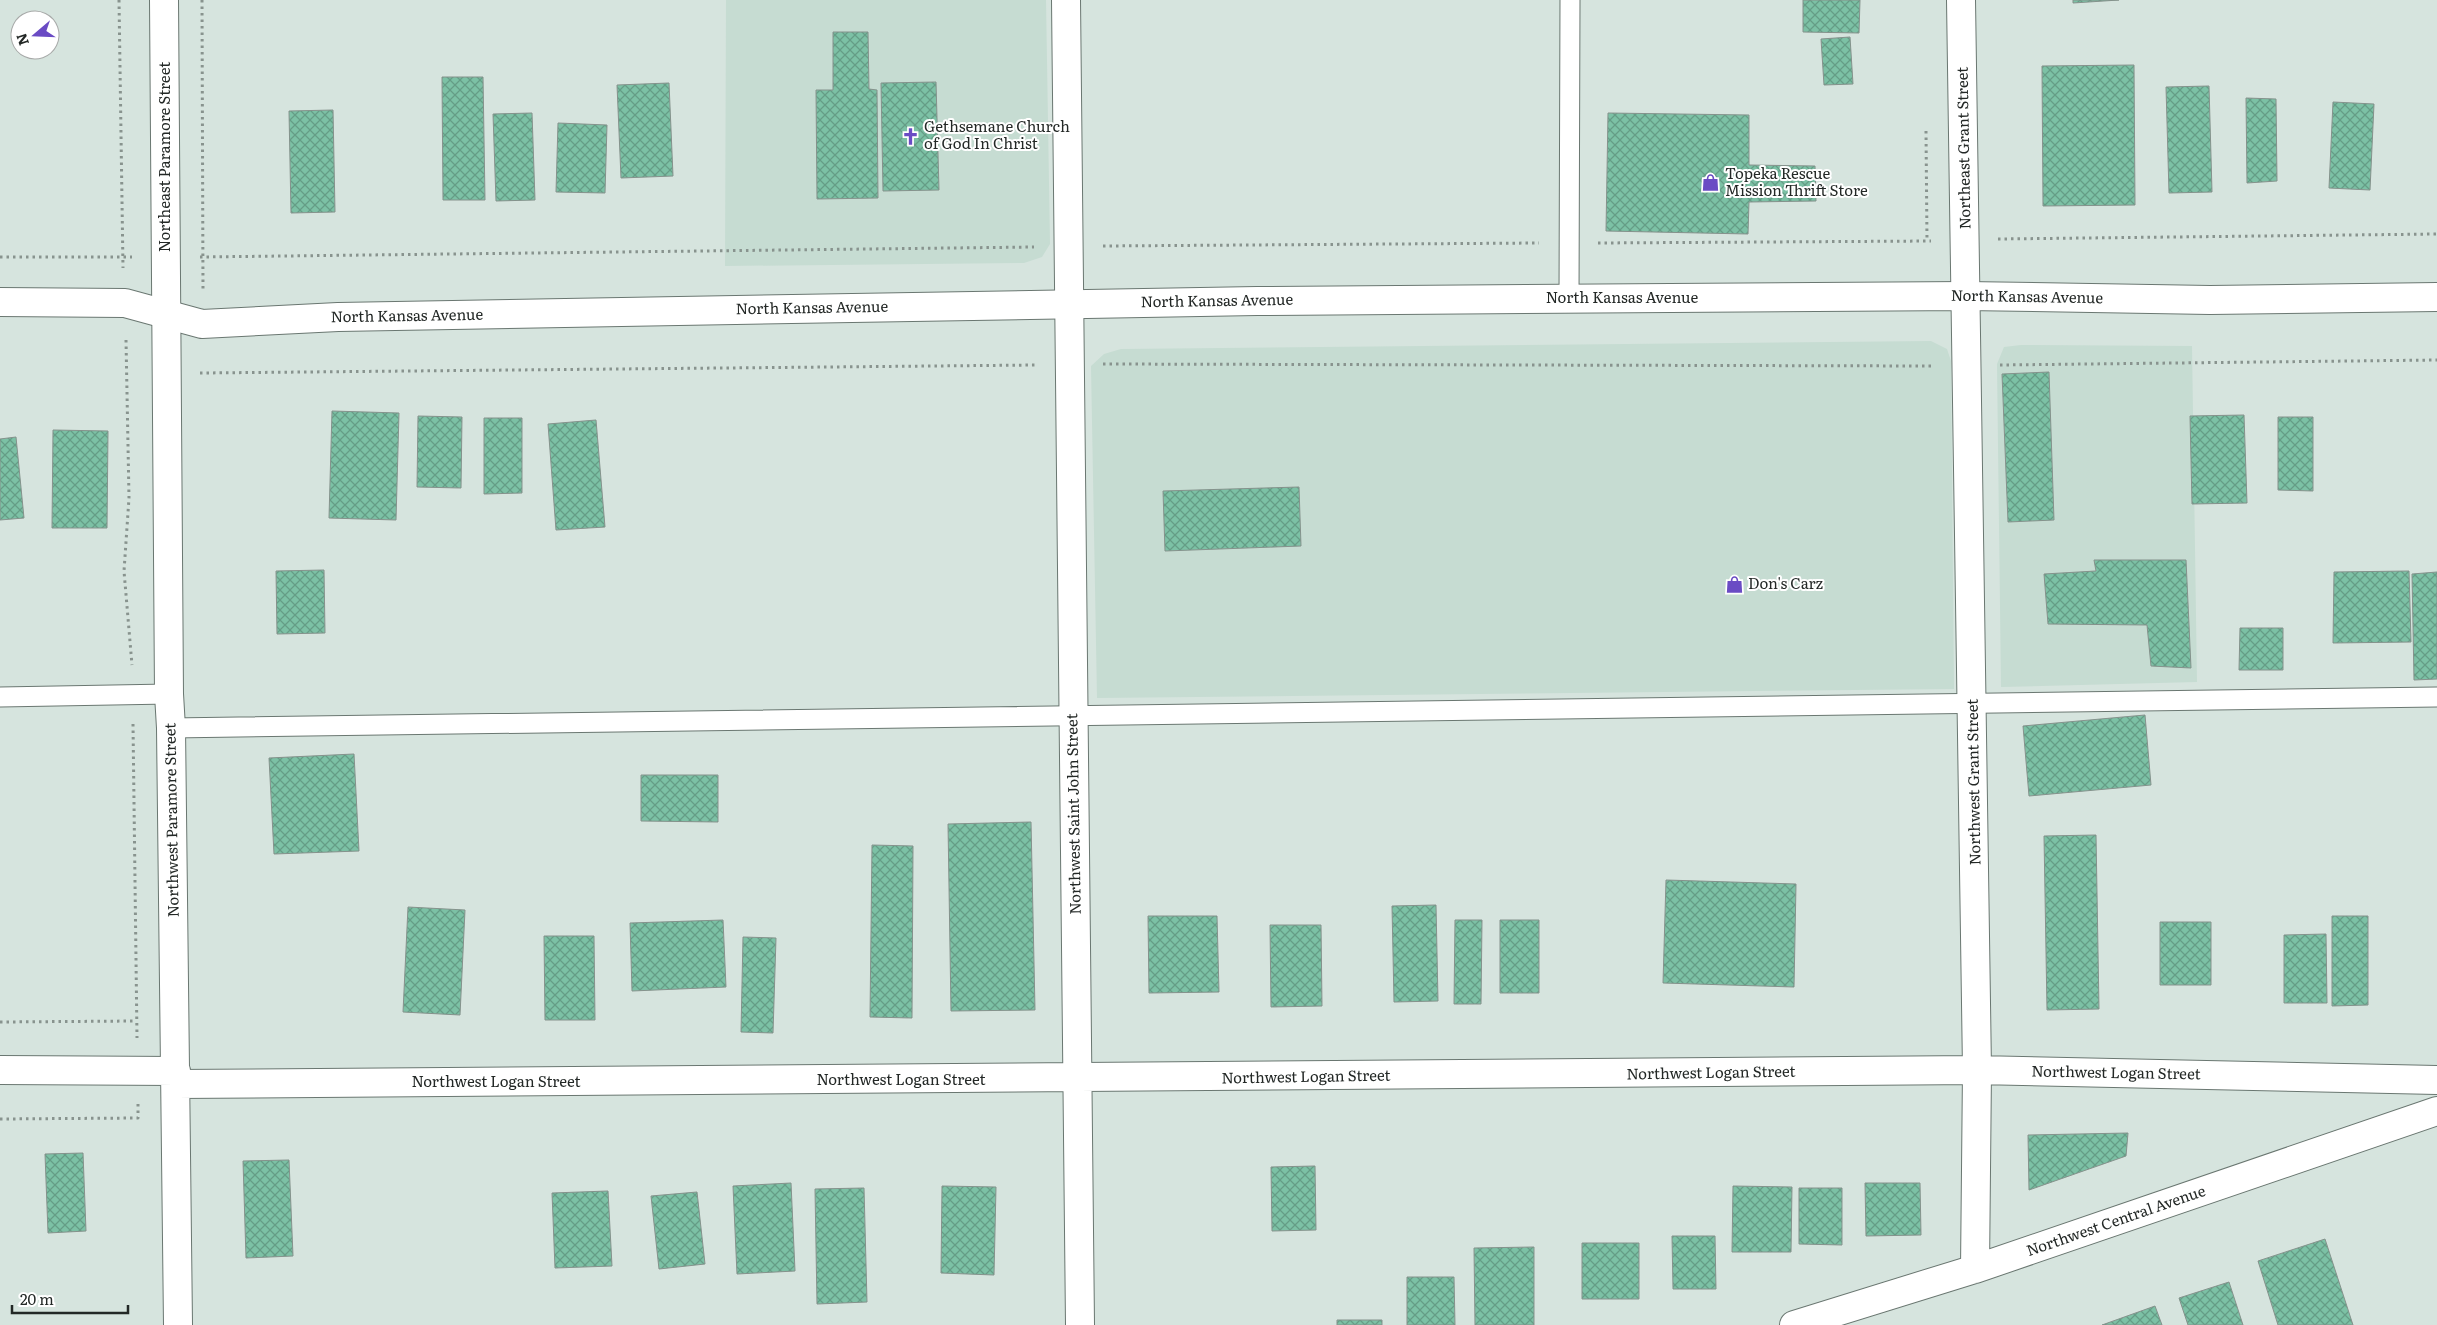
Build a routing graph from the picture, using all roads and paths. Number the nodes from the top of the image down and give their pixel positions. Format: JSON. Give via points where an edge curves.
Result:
{"nodes":[{"id":1,"x":119,"y":0,"type":"edge"},
{"id":2,"x":164,"y":0,"type":"edge"},
{"id":3,"x":202,"y":0,"type":"edge"},
{"id":4,"x":1066,"y":0,"type":"edge"},
{"id":5,"x":1570,"y":0,"type":"edge"},
{"id":6,"x":1961,"y":0,"type":"edge"},
{"id":7,"x":2437,"y":234,"type":"edge"},
{"id":8,"x":1966,"y":239,"type":"junction"},
{"id":9,"x":1568,"y":243,"type":"junction"},
{"id":10,"x":1067,"y":246,"type":"junction"},
{"id":11,"x":0,"y":257,"type":"edge"},
{"id":12,"x":122,"y":257,"type":"junction"},
{"id":13,"x":205,"y":257,"type":"junction"},
{"id":14,"x":165,"y":258,"type":"junction"},
{"id":15,"x":1966,"y":296,"type":"junction"},
{"id":16,"x":2437,"y":297,"type":"edge"},
{"id":17,"x":1569,"y":299,"type":"junction"},
{"id":18,"x":0,"y":302,"type":"edge"},
{"id":19,"x":124,"y":303,"type":"junction"},
{"id":20,"x":1068,"y":304,"type":"junction"},
{"id":21,"x":166,"y":314,"type":"junction"},
{"id":22,"x":202,"y":324,"type":"junction"},
{"id":23,"x":2437,"y":360,"type":"edge"},
{"id":24,"x":1069,"y":364,"type":"junction"},
{"id":25,"x":1967,"y":366,"type":"junction"},
{"id":26,"x":127,"y":372,"type":"junction"},
{"id":27,"x":167,"y":372,"type":"junction"},
{"id":28,"x":202,"y":373,"type":"junction"},
{"id":29,"x":169,"y":694,"type":"junction"},
{"id":30,"x":132,"y":695,"type":"junction"},
{"id":31,"x":0,"y":697,"type":"edge"},
{"id":32,"x":2437,"y":697,"type":"edge"},
{"id":33,"x":1973,"y":702,"type":"junction"},
{"id":34,"x":1073,"y":714,"type":"junction"},
{"id":35,"x":171,"y":728,"type":"junction"},
{"id":36,"x":136,"y":1021,"type":"junction"},
{"id":37,"x":0,"y":1022,"type":"edge"},
{"id":38,"x":0,"y":1070,"type":"edge"},
{"id":39,"x":1977,"y":1070,"type":"junction"},
{"id":40,"x":138,"y":1071,"type":"junction"},
{"id":41,"x":176,"y":1078,"type":"junction"},
{"id":42,"x":1078,"y":1079,"type":"junction"},
{"id":43,"x":2437,"y":1080,"type":"edge"},
{"id":44,"x":2437,"y":1111,"type":"edge"},
{"id":45,"x":0,"y":1119,"type":"edge"},
{"id":46,"x":1975,"y":1269,"type":"junction"},
{"id":47,"x":1843,"y":1318,"type":"edge"},
{"id":48,"x":178,"y":1325,"type":"edge"},
{"id":49,"x":1080,"y":1325,"type":"edge"},
{"id":50,"x":1794,"y":1325,"type":"edge"}],
"edges":[{"from":1,"to":12,"type":"path"},
{"from":2,"to":14,"type":"street","name":"Northeast Paramore Street"},
{"from":3,"to":13,"type":"path"},
{"from":4,"to":10,"type":"street","name":"Northwest Saint John Street"},
{"from":5,"to":9,"type":"lane"},
{"from":6,"to":8,"type":"street","name":"Northeast Grant Street"},
{"from":7,"to":8,"type":"path"},
{"from":8,"to":9,"type":"path"},
{"from":8,"to":15,"type":"street","name":"Northeast Grant Street"},
{"from":9,"to":10,"type":"path"},
{"from":9,"to":17,"type":"lane"},
{"from":10,"to":13,"type":"path"},
{"from":10,"to":20,"type":"street","name":"Northwest Saint John Street"},
{"from":11,"to":12,"type":"path"},
{"from":12,"to":14,"type":"path"},
{"from":12,"to":19,"type":"path"},
{"from":13,"to":14,"type":"path"},
{"from":13,"to":22,"type":"path"},
{"from":14,"to":21,"type":"street","name":"Northeast Paramore Street"},
{"from":15,"to":16,"type":"street","name":"North Kansas Avenue","via":[[2210,300]]},
{"from":15,"to":17,"type":"street","name":"North Kansas Avenue"},
{"from":15,"to":25,"type":"street","name":"Northwest Grant Street"},
{"from":17,"to":20,"type":"street","name":"North Kansas Avenue"},
{"from":18,"to":19,"type":"street","name":"North Kansas Avenue"},
{"from":19,"to":21,"type":"street","name":"North Kansas Avenue"},
{"from":19,"to":26,"type":"path"},
{"from":20,"to":22,"type":"street","name":"North Kansas Avenue","via":[[348,316]]},
{"from":20,"to":24,"type":"street","name":"Northwest Saint John Street"},
{"from":21,"to":22,"type":"street","name":"North Kansas Avenue"},
{"from":21,"to":27,"type":"street","name":"Northwest Paramore Street"},
{"from":22,"to":28,"type":"path"},
{"from":23,"to":25,"type":"path"},
{"from":24,"to":25,"type":"path"},
{"from":24,"to":28,"type":"path"},
{"from":24,"to":34,"type":"street","name":"Northwest Saint John Street"},
{"from":25,"to":33,"type":"street","name":"Northwest Grant Street"},
{"from":26,"to":27,"type":"path"},
{"from":26,"to":30,"type":"path","via":[[129,498],[124,571]]},
{"from":27,"to":28,"type":"path"},
{"from":27,"to":29,"type":"street","name":"Northwest Paramore Street"},
{"from":29,"to":30,"type":"lane"},
{"from":29,"to":35,"type":"street","name":"Northwest Paramore Street"},
{"from":30,"to":31,"type":"lane"},
{"from":30,"to":36,"type":"path"},
{"from":32,"to":33,"type":"lane"},
{"from":33,"to":34,"type":"lane"},
{"from":33,"to":39,"type":"street","name":"Northwest Grant Street"},
{"from":34,"to":35,"type":"lane"},
{"from":34,"to":42,"type":"street","name":"Northwest Saint John Street"},
{"from":35,"to":41,"type":"street","name":"Northwest Paramore Street"},
{"from":36,"to":37,"type":"path"},
{"from":36,"to":40,"type":"path"},
{"from":38,"to":40,"type":"street","name":"Northwest Logan Street"},
{"from":39,"to":42,"type":"street","name":"Northwest Logan Street"},
{"from":39,"to":43,"type":"street","name":"Northwest Logan Street"},
{"from":39,"to":46,"type":"street","name":"Northwest Grant Street"},
{"from":40,"to":41,"type":"street","name":"Northwest Logan Street"},
{"from":40,"to":45,"type":"path","via":[[138,1118]]},
{"from":41,"to":42,"type":"street","name":"Northwest Logan Street"},
{"from":41,"to":48,"type":"street","name":"Northwest Paramore Street"},
{"from":42,"to":49,"type":"street","name":"Northwest Saint John Street"},
{"from":44,"to":46,"type":"street","name":"Northwest Central Avenue"},
{"from":46,"to":47,"type":"street","name":"Northwest Central Avenue"},
{"from":47,"to":50,"type":"street","name":"Northwest Central Avenue"}]}
